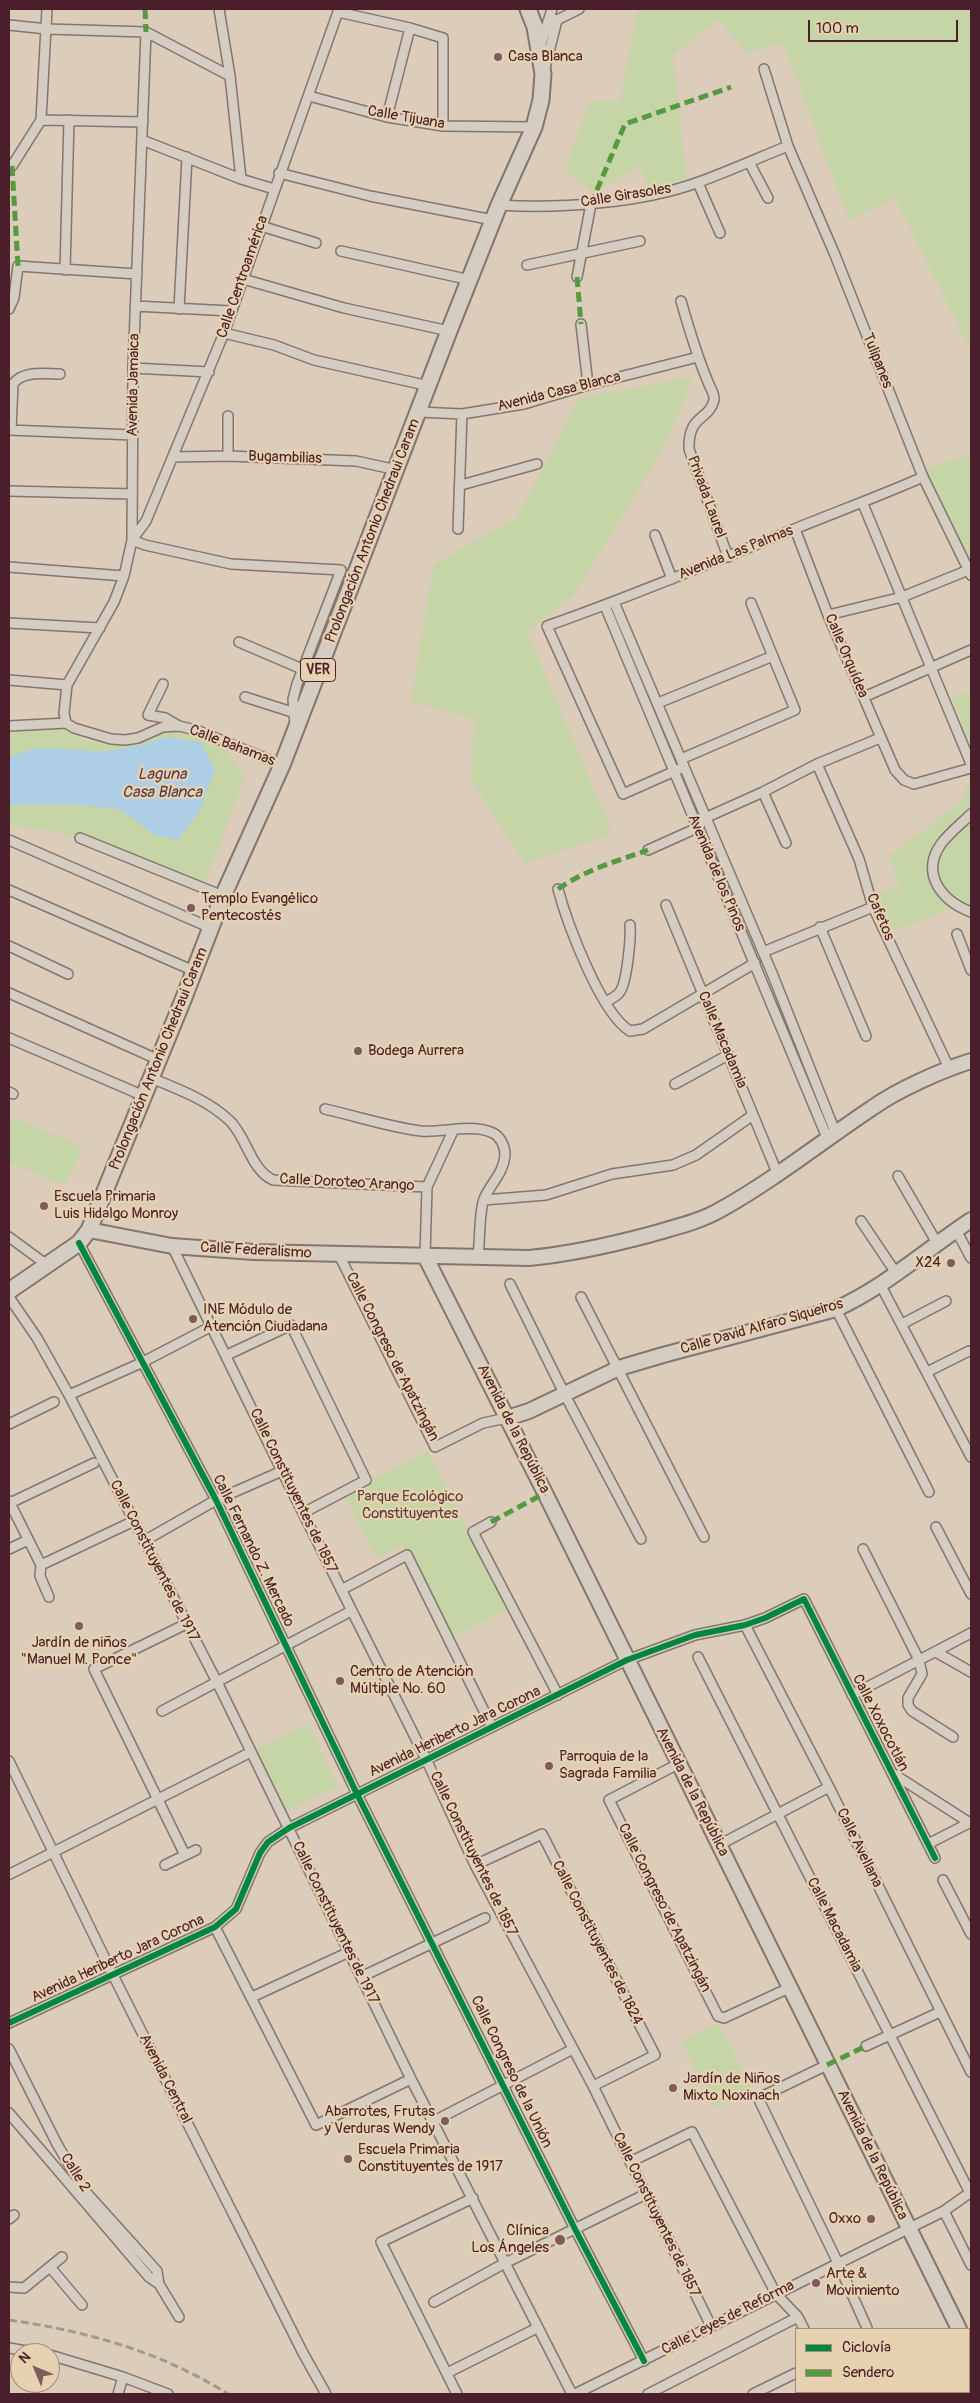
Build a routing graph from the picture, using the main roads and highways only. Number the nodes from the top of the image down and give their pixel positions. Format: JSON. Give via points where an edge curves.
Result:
{"nodes":[{"id":1,"x":528,"y":9,"type":"edge"},
{"id":2,"x":971,"y":1061,"type":"edge"},
{"id":3,"x":971,"y":1220,"type":"edge"},
{"id":4,"x":89,"y":1230,"type":"junction"},
{"id":5,"x":425,"y":1256,"type":"junction"},
{"id":6,"x":9,"y":1291,"type":"edge"},
{"id":7,"x":507,"y":1418,"type":"junction"},
{"id":8,"x":958,"y":2328,"type":"edge"}],
"edges":[{"from":1,"to":4,"type":"main road","name":"Prolongación Antonio Chedraui Caram","number":"VER","via":[[543,74],[534,127],[449,330],[296,731],[224,896]]},
{"from":2,"to":5,"type":"main road","name":"Calle Federalismo","via":[[873,1106],[778,1175],[719,1211],[692,1223],[564,1255],[529,1258]]},
{"from":3,"to":7,"type":"main road","name":"Calle David Alfaro Siqueiros","via":[[880,1284],[836,1309],[619,1368],[529,1411]]},
{"from":4,"to":5,"type":"main road","name":"Calle Federalismo","via":[[172,1246],[254,1252]]},
{"from":4,"to":6,"type":"main road","name":"Prolongación Antonio Chedraui Caram","number":"VER","via":[[79,1243]]},
{"from":5,"to":7,"type":"main road","name":"Avenida de la República"},
{"from":7,"to":8,"type":"main road","name":"Avenida de la República"}]}
